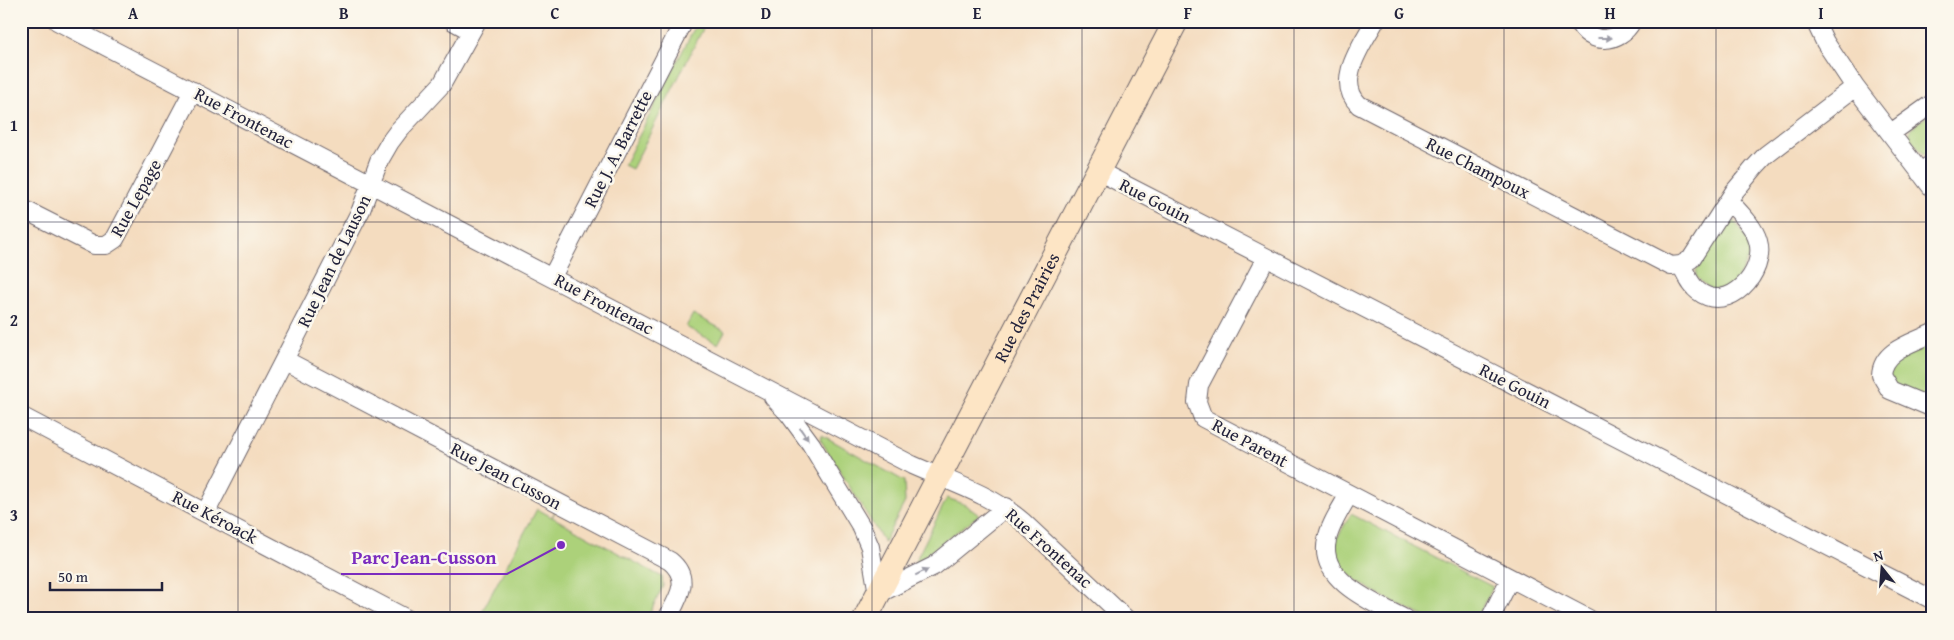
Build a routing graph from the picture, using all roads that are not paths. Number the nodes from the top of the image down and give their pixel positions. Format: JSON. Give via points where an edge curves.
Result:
{"nodes":[{"id":1,"x":58,"y":21,"type":"edge"},
{"id":2,"x":453,"y":21,"type":"edge"},
{"id":3,"x":684,"y":21,"type":"edge"},
{"id":4,"x":1176,"y":21,"type":"edge"},
{"id":5,"x":1375,"y":21,"type":"edge"},
{"id":6,"x":1578,"y":21,"type":"edge"},
{"id":7,"x":1632,"y":21,"type":"edge"},
{"id":8,"x":1815,"y":21,"type":"edge"},
{"id":9,"x":474,"y":26,"type":"edge"},
{"id":10,"x":1855,"y":88,"type":"junction"},
{"id":11,"x":193,"y":91,"type":"junction"},
{"id":12,"x":1933,"y":103,"type":"edge"},
{"id":13,"x":1891,"y":133,"type":"junction"},
{"id":14,"x":1926,"y":168,"type":"edge"},
{"id":15,"x":1098,"y":171,"type":"junction"},
{"id":16,"x":370,"y":185,"type":"junction"},
{"id":17,"x":1933,"y":189,"type":"edge"},
{"id":18,"x":1729,"y":201,"type":"junction"},
{"id":19,"x":21,"y":208,"type":"edge"},
{"id":20,"x":1266,"y":258,"type":"junction"},
{"id":21,"x":1681,"y":265,"type":"junction"},
{"id":22,"x":552,"y":277,"type":"junction"},
{"id":23,"x":1933,"y":333,"type":"edge"},
{"id":24,"x":285,"y":360,"type":"junction"},
{"id":25,"x":760,"y":386,"type":"junction"},
{"id":26,"x":1933,"y":408,"type":"edge"},
{"id":27,"x":21,"y":416,"type":"edge"},
{"id":28,"x":938,"y":476,"type":"junction"},
{"id":29,"x":1348,"y":494,"type":"junction"},
{"id":30,"x":1006,"y":507,"type":"junction"},
{"id":31,"x":206,"y":512,"type":"junction"},
{"id":32,"x":1510,"y":579,"type":"junction"},
{"id":33,"x":878,"y":594,"type":"junction"},
{"id":34,"x":1933,"y":600,"type":"edge"},
{"id":35,"x":407,"y":619,"type":"edge"},
{"id":36,"x":667,"y":619,"type":"edge"},
{"id":37,"x":865,"y":619,"type":"edge"},
{"id":38,"x":1126,"y":619,"type":"edge"},
{"id":39,"x":1405,"y":619,"type":"edge"},
{"id":40,"x":1490,"y":619,"type":"edge"},
{"id":41,"x":1589,"y":619,"type":"edge"}],
"edges":[{"from":1,"to":11,"type":"street","name":"Rue Frontenac"},
{"from":2,"to":9,"type":"street"},
{"from":3,"to":22,"type":"street","name":"Rue J. A. Barrette"},
{"from":4,"to":15,"type":"main road","name":"Rue des Prairies"},
{"from":5,"to":21,"type":"street","name":"Rue Champoux","via":[[1348,78],[1351,93],[1359,106],[1671,266]]},
{"from":6,"to":7,"type":"street","one_way":true,"via":[[1586,33],[1604,40],[1622,34]]},
{"from":8,"to":10,"type":"street"},
{"from":9,"to":16,"type":"street","name":"Rue Jean de Lauson","via":[[442,84],[390,142]]},
{"from":10,"to":13,"type":"street"},
{"from":10,"to":18,"type":"street","via":[[1766,155],[1744,178]]},
{"from":11,"to":16,"type":"street","name":"Rue Frontenac"},
{"from":11,"to":19,"type":"street","name":"Rue Lepage","via":[[111,243],[94,245]]},
{"from":12,"to":13,"type":"street"},
{"from":13,"to":14,"type":"street"},
{"from":14,"to":17,"type":"street"},
{"from":15,"to":20,"type":"street","name":"Rue Gouin"},
{"from":15,"to":28,"type":"main road","name":"Rue des Prairies"},
{"from":16,"to":22,"type":"street","name":"Rue Frontenac"},
{"from":16,"to":24,"type":"street","name":"Rue Jean de Lauson","via":[[361,210]]},
{"from":18,"to":21,"type":"street","via":[[1691,259]]},
{"from":18,"to":21,"type":"street","via":[[1756,234],[1759,245],[1756,264],[1744,286],[1726,298],[1706,296],[1695,289]]},
{"from":20,"to":29,"type":"street","name":"Rue Parent","via":[[1199,385],[1197,402],[1200,413],[1215,426]]},
{"from":20,"to":34,"type":"street","name":"Rue Gouin"},
{"from":22,"to":25,"type":"street","name":"Rue Frontenac"},
{"from":23,"to":26,"type":"street","via":[[1893,352],[1882,367],[1882,375],[1890,390]]},
{"from":24,"to":31,"type":"street","name":"Rue Jean de Lauson"},
{"from":24,"to":36,"type":"street","name":"Rue Jean Cusson","via":[[670,561],[680,572],[682,588]]},
{"from":25,"to":28,"type":"street","name":"Rue Frontenac"},
{"from":25,"to":33,"type":"street","one_way":true,"via":[[800,428],[862,528],[870,547]]},
{"from":27,"to":31,"type":"street","name":"Rue Kéroack"},
{"from":28,"to":30,"type":"street","name":"Rue Frontenac"},
{"from":28,"to":33,"type":"main road","name":"Rue des Prairies"},
{"from":29,"to":32,"type":"street","name":"Rue Parent"},
{"from":29,"to":39,"type":"street","via":[[1326,540],[1330,564],[1348,587]]},
{"from":33,"to":30,"type":"street","one_way":true,"via":[[934,566]]},
{"from":30,"to":38,"type":"street","name":"Rue Frontenac"},
{"from":31,"to":35,"type":"street","name":"Rue Kéroack"},
{"from":32,"to":40,"type":"street"},
{"from":32,"to":41,"type":"street","name":"Rue Parent"},
{"from":33,"to":37,"type":"main road","name":"Rue des Prairies"}]}
